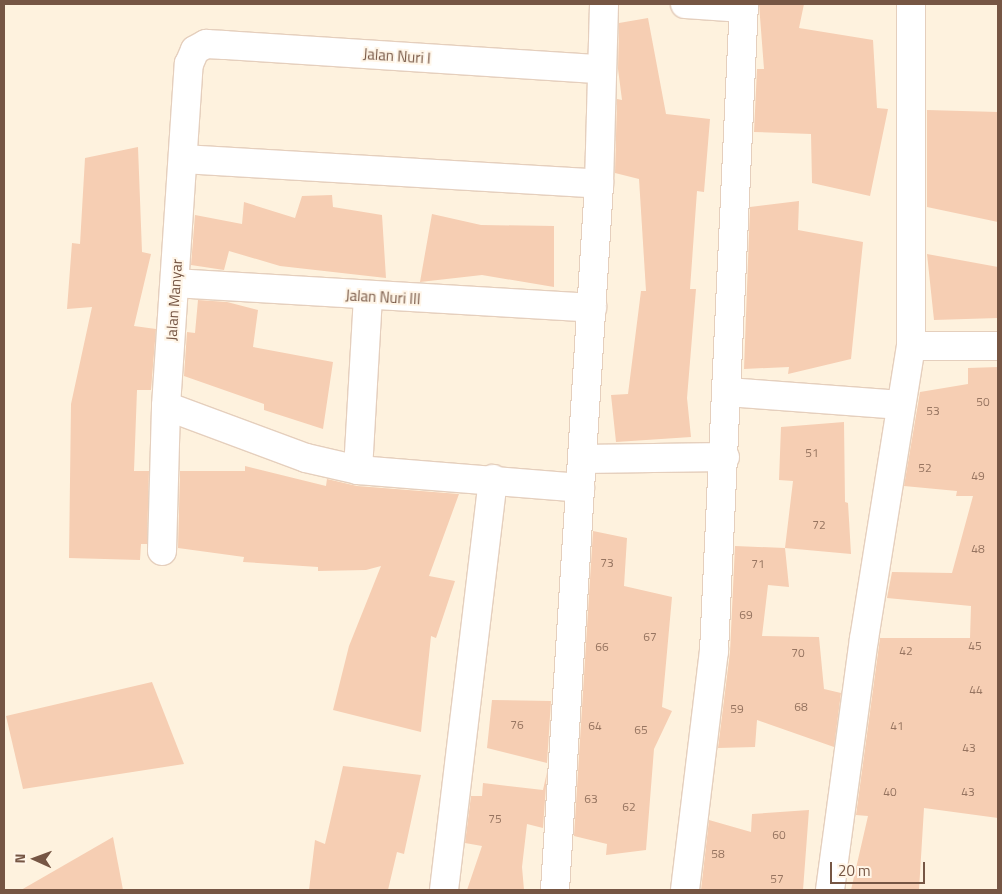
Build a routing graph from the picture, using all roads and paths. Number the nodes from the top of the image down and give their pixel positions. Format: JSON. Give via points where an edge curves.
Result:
{"nodes":[{"id":1,"x":604,"y":4,"type":"edge"},
{"id":2,"x":685,"y":4,"type":"edge"},
{"id":3,"x":911,"y":4,"type":"edge"},
{"id":4,"x":744,"y":6,"type":"edge"},
{"id":5,"x":195,"y":50,"type":"joint"},
{"id":6,"x":602,"y":68,"type":"junction"},
{"id":7,"x":184,"y":160,"type":"junction"},
{"id":8,"x":599,"y":184,"type":"junction"},
{"id":9,"x":175,"y":282,"type":"junction"},
{"id":10,"x":368,"y":296,"type":"junction"},
{"id":11,"x":592,"y":308,"type":"junction"},
{"id":12,"x":911,"y":346,"type":"junction"},
{"id":13,"x":998,"y":346,"type":"edge"},
{"id":14,"x":728,"y":392,"type":"junction"},
{"id":15,"x":902,"y":405,"type":"junction"},
{"id":16,"x":166,"y":406,"type":"junction"},
{"id":17,"x":725,"y":457,"type":"junction"},
{"id":18,"x":582,"y":459,"type":"junction"},
{"id":19,"x":358,"y":470,"type":"junction"},
{"id":20,"x":493,"y":479,"type":"junction"},
{"id":21,"x":580,"y":488,"type":"junction"},
{"id":22,"x":162,"y":551,"type":"dead end"},
{"id":23,"x":444,"y":890,"type":"edge"},
{"id":24,"x":556,"y":890,"type":"edge"},
{"id":25,"x":685,"y":890,"type":"edge"},
{"id":26,"x":830,"y":890,"type":"edge"}],
"edges":[{"from":1,"to":6,"type":"street"},
{"from":2,"to":4,"type":"street"},
{"from":3,"to":12,"type":"street"},
{"from":4,"to":14,"type":"street"},
{"from":5,"to":6,"type":"street","name":"Jalan Nuri I","via":[[206,44]]},
{"from":5,"to":7,"type":"street","name":"Jalan Manyar","via":[[189,64]]},
{"from":6,"to":8,"type":"street"},
{"from":7,"to":8,"type":"street"},
{"from":7,"to":9,"type":"street","name":"Jalan Manyar"},
{"from":8,"to":11,"type":"street"},
{"from":9,"to":10,"type":"street","name":"Jalan Nuri III"},
{"from":9,"to":16,"type":"street","name":"Jalan Manyar"},
{"from":10,"to":11,"type":"street","name":"Jalan Nuri III"},
{"from":10,"to":19,"type":"street"},
{"from":11,"to":18,"type":"street"},
{"from":12,"to":13,"type":"street"},
{"from":12,"to":15,"type":"street"},
{"from":14,"to":15,"type":"street"},
{"from":14,"to":17,"type":"street"},
{"from":15,"to":26,"type":"street","via":[[864,639]]},
{"from":16,"to":19,"type":"street","via":[[306,458]]},
{"from":16,"to":22,"type":"street","name":"Jalan Manyar"},
{"from":17,"to":18,"type":"street"},
{"from":17,"to":25,"type":"street","via":[[714,651]]},
{"from":18,"to":21,"type":"street"},
{"from":19,"to":20,"type":"street"},
{"from":20,"to":21,"type":"street"},
{"from":20,"to":23,"type":"street"},
{"from":21,"to":24,"type":"street"}]}
